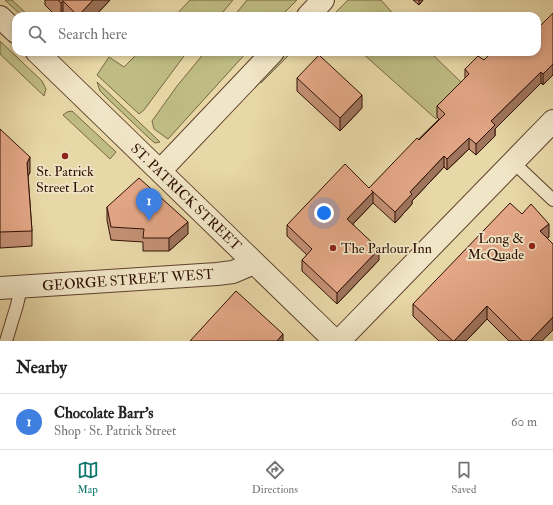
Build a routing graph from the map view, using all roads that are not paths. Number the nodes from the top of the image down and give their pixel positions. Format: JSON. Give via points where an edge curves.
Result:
{"nodes":[{"id":1,"x":324,"y":0,"type":"edge"},
{"id":2,"x":312,"y":12,"type":"edge"},
{"id":3,"x":0,"y":17,"type":"edge"},
{"id":4,"x":12,"y":28,"type":"edge"},
{"id":5,"x":41,"y":56,"type":"edge"},
{"id":6,"x":269,"y":56,"type":"edge"},
{"id":7,"x":553,"y":121,"type":"edge"},
{"id":8,"x":513,"y":162,"type":"junction"},
{"id":9,"x":160,"y":171,"type":"junction"},
{"id":10,"x":553,"y":200,"type":"edge"},
{"id":11,"x":254,"y":263,"type":"junction"},
{"id":12,"x":10,"y":288,"type":"edge"},
{"id":13,"x":6,"y":341,"type":"edge"},
{"id":14,"x":335,"y":341,"type":"edge"},
{"id":15,"x":339,"y":341,"type":"edge"}],
"edges":[{"from":1,"to":2,"type":"street"},
{"from":3,"to":4,"type":"street"},
{"from":5,"to":9,"type":"street","name":"ST. PATRICK STREET"},
{"from":6,"to":9,"type":"street"},
{"from":7,"to":8,"type":"street"},
{"from":8,"to":10,"type":"lane"},
{"from":8,"to":15,"type":"street"},
{"from":9,"to":11,"type":"street","name":"ST. PATRICK STREET"},
{"from":11,"to":12,"type":"street","name":"GEORGE STREET WEST","via":[[233,272],[217,274]]},
{"from":11,"to":14,"type":"street","name":"ST. PATRICK STREET"},
{"from":12,"to":13,"type":"lane","via":[[17,305]]}]}
